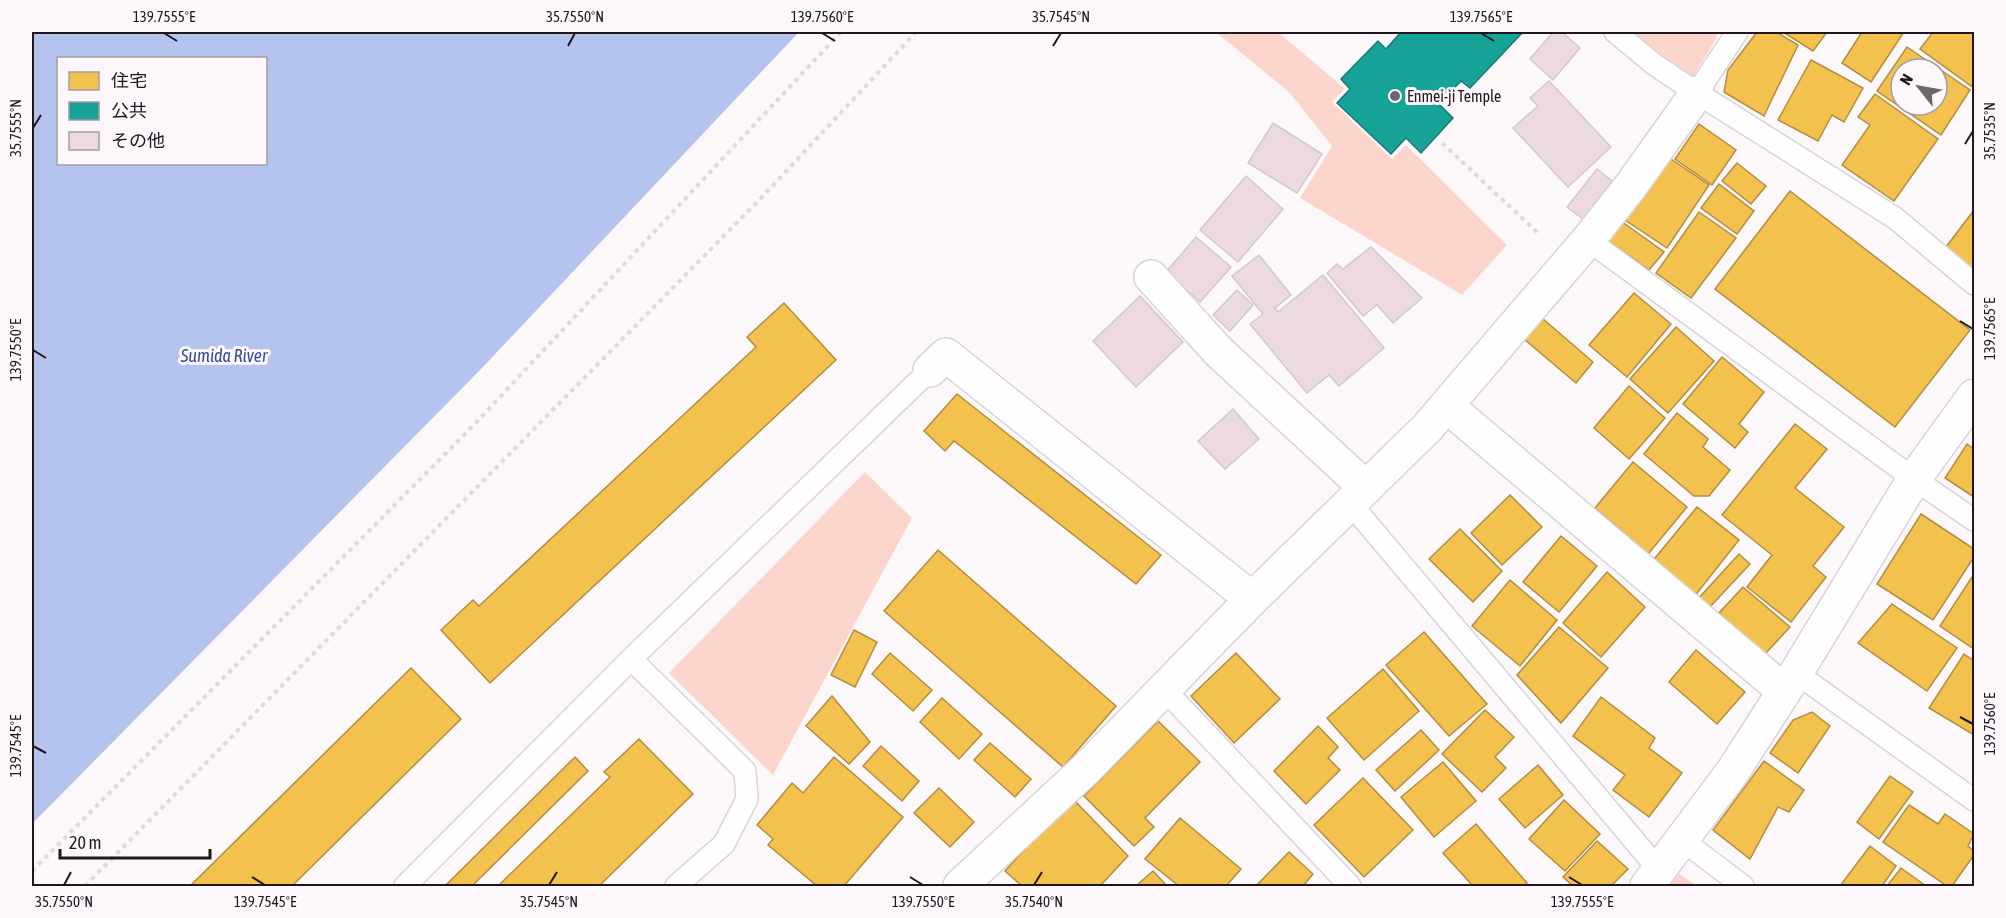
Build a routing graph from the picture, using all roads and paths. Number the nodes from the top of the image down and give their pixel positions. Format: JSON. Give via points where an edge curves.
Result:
{"nodes":[{"id":1,"x":841,"y":32,"type":"edge"},
{"id":2,"x":916,"y":32,"type":"edge"},
{"id":3,"x":1615,"y":32,"type":"edge"},
{"id":4,"x":1737,"y":32,"type":"edge"},
{"id":5,"x":1697,"y":93,"type":"junction"},
{"id":6,"x":1442,"y":143,"type":"dead end"},
{"id":7,"x":1578,"y":250,"type":"junction"},
{"id":8,"x":1151,"y":277,"type":"dead end"},
{"id":9,"x":1974,"y":284,"type":"edge"},
{"id":10,"x":930,"y":370,"type":"joint"},
{"id":11,"x":1974,"y":396,"type":"edge"},
{"id":12,"x":1447,"y":406,"type":"junction"},
{"id":13,"x":1914,"y":479,"type":"junction"},
{"id":14,"x":1358,"y":495,"type":"junction"},
{"id":15,"x":1974,"y":520,"type":"edge"},
{"id":16,"x":1252,"y":599,"type":"junction"},
{"id":17,"x":631,"y":659,"type":"junction"},
{"id":18,"x":1790,"y":682,"type":"junction"},
{"id":19,"x":1164,"y":689,"type":"junction"},
{"id":20,"x":1974,"y":800,"type":"edge"},
{"id":21,"x":1682,"y":840,"type":"junction"},
{"id":22,"x":32,"y":871,"type":"edge"},
{"id":23,"x":1653,"y":878,"type":"edge"},
{"id":24,"x":85,"y":886,"type":"edge"},
{"id":25,"x":405,"y":886,"type":"edge"},
{"id":26,"x":676,"y":886,"type":"edge"},
{"id":27,"x":960,"y":886,"type":"edge"},
{"id":28,"x":1350,"y":886,"type":"edge"},
{"id":29,"x":1743,"y":886,"type":"edge"}],
"edges":[{"from":1,"to":22,"type":"path","via":[[470,429]]},
{"from":2,"to":24,"type":"path","via":[[766,193]]},
{"from":3,"to":5,"type":"lane"},
{"from":4,"to":5,"type":"lane"},
{"from":5,"to":7,"type":"street","via":[[1630,187]]},
{"from":5,"to":9,"type":"lane","via":[[1895,218]]},
{"from":6,"to":7,"type":"path"},
{"from":7,"to":12,"type":"street"},
{"from":7,"to":13,"type":"lane"},
{"from":8,"to":14,"type":"street"},
{"from":10,"to":16,"type":"street","via":[[946,355]]},
{"from":10,"to":17,"type":"lane"},
{"from":11,"to":13,"type":"street"},
{"from":12,"to":14,"type":"street"},
{"from":12,"to":18,"type":"street"},
{"from":13,"to":15,"type":"lane"},
{"from":13,"to":18,"type":"street"},
{"from":14,"to":16,"type":"street"},
{"from":14,"to":23,"type":"lane"},
{"from":16,"to":19,"type":"street"},
{"from":17,"to":25,"type":"lane"},
{"from":17,"to":26,"type":"lane","via":[[745,771],[747,799],[724,844]]},
{"from":18,"to":20,"type":"lane"},
{"from":18,"to":21,"type":"street","via":[[1733,771]]},
{"from":19,"to":27,"type":"street","via":[[1087,768]]},
{"from":19,"to":28,"type":"lane"},
{"from":21,"to":23,"type":"street"},
{"from":21,"to":29,"type":"lane"}]}
